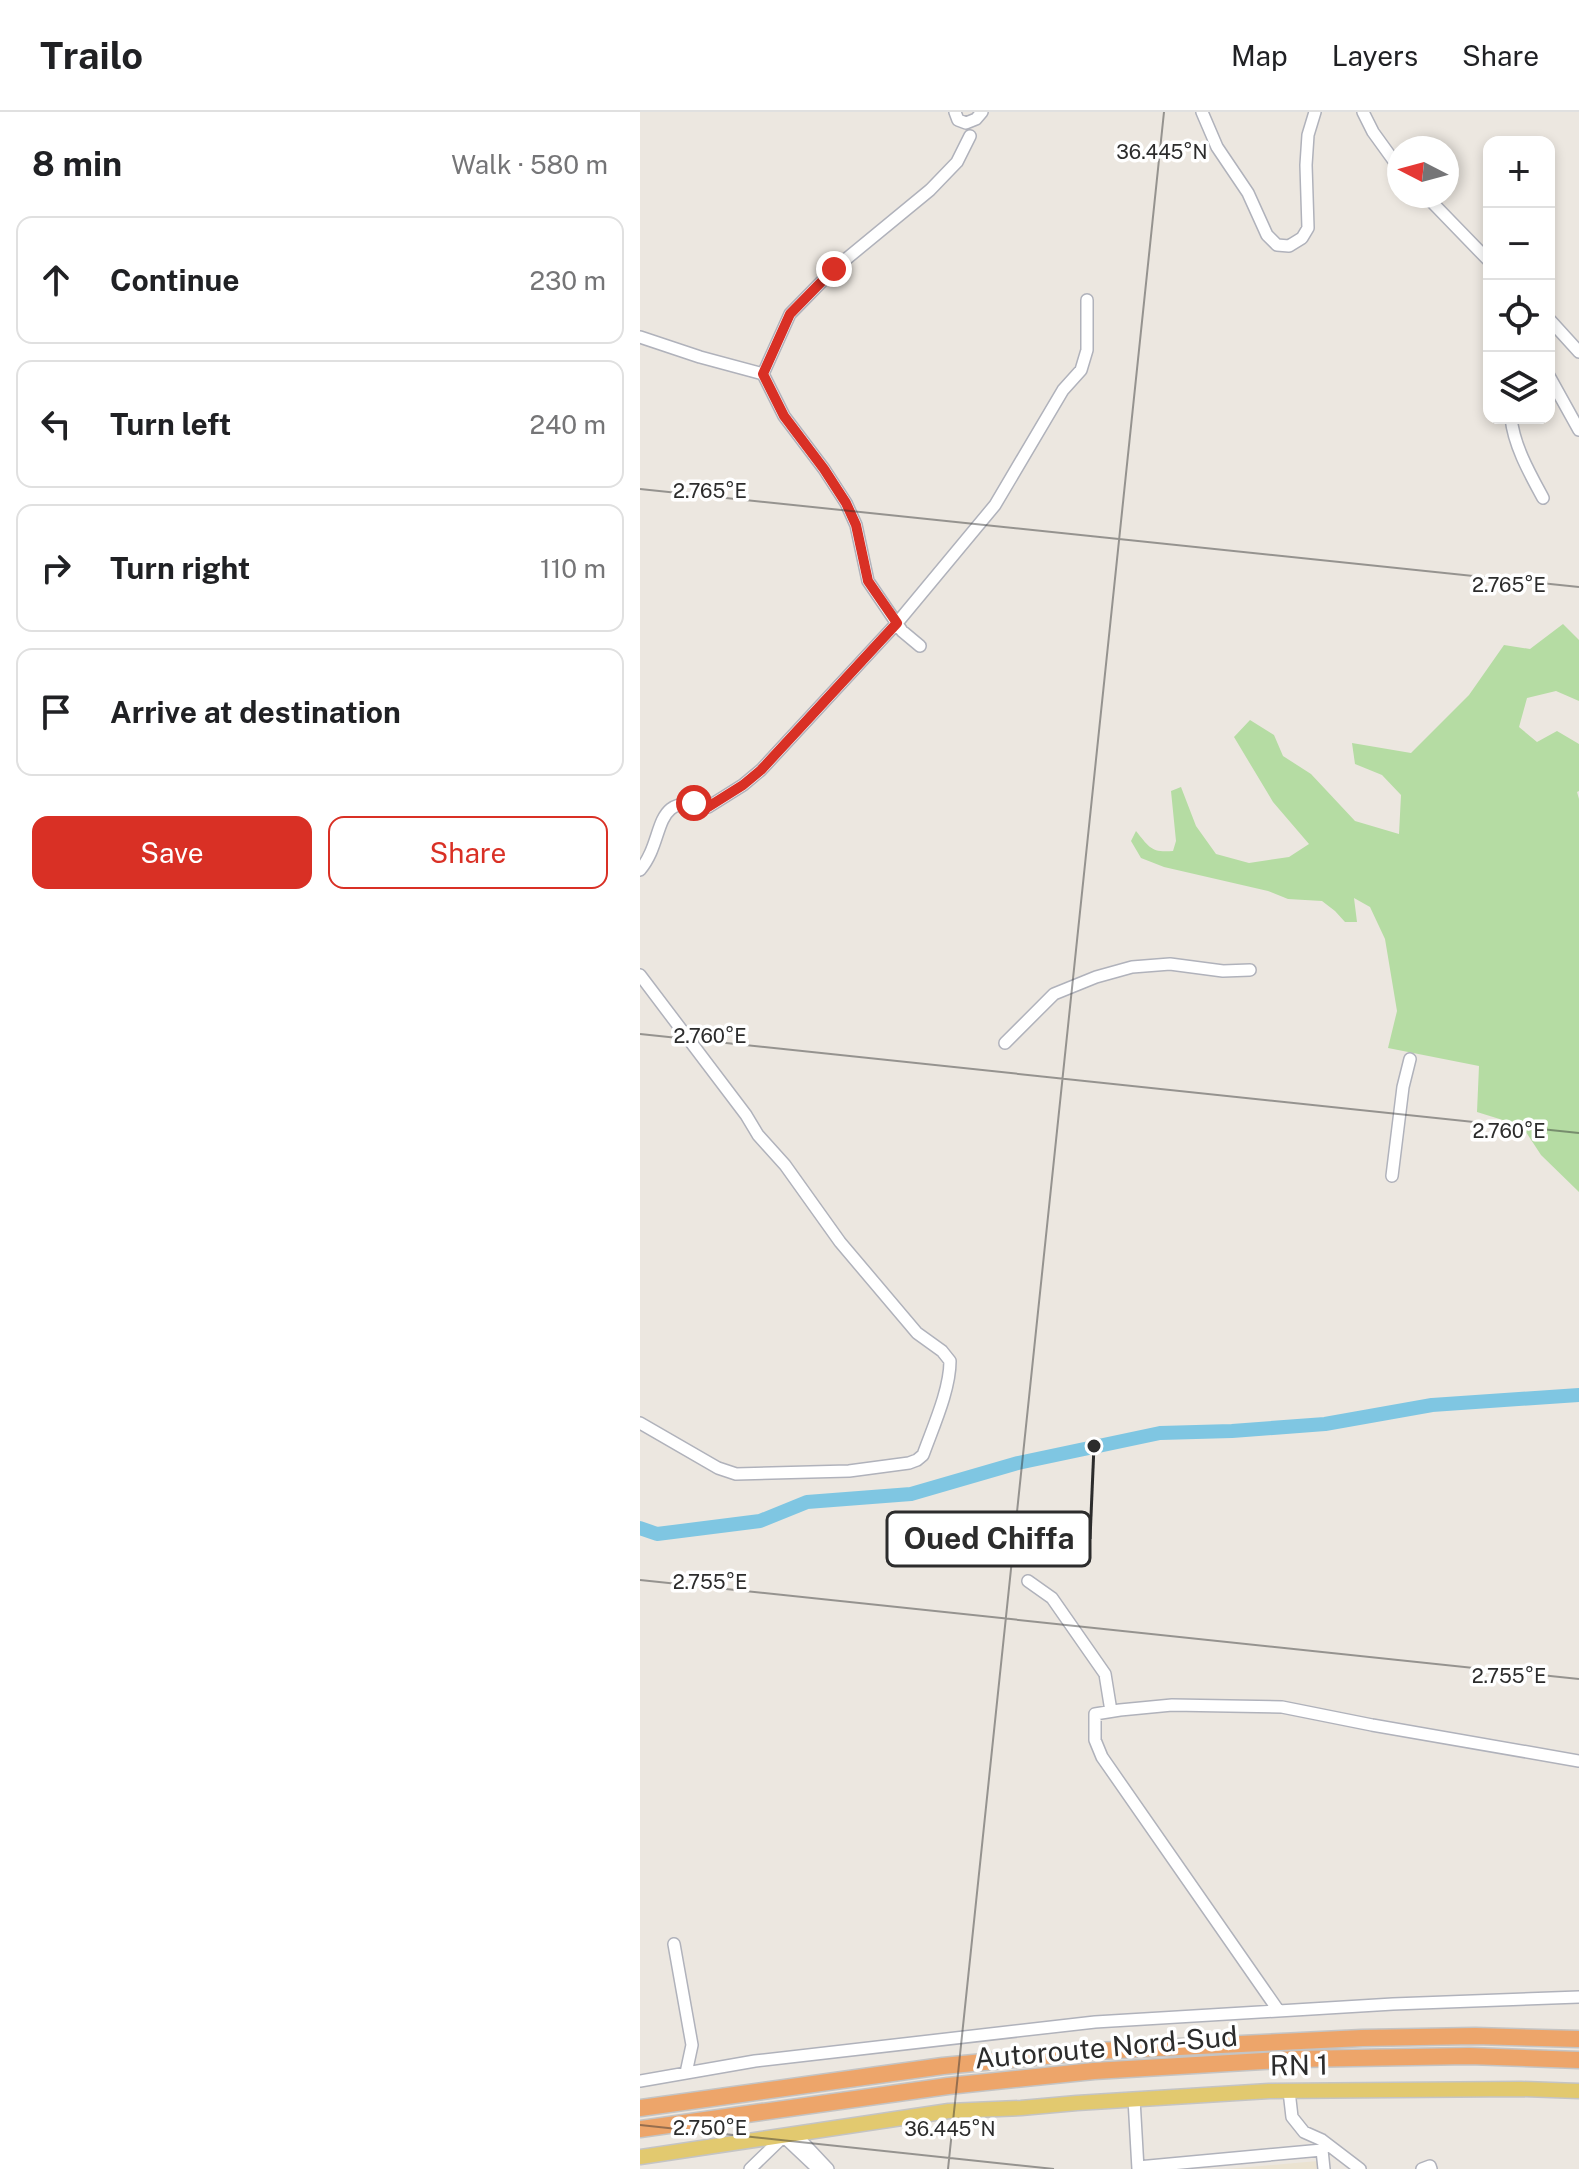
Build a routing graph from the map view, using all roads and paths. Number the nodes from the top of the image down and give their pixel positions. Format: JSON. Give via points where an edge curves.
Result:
{"nodes":[{"id":1,"x":955,"y":112,"type":"edge"},
{"id":2,"x":982,"y":112,"type":"edge"},
{"id":3,"x":1202,"y":112,"type":"edge"},
{"id":4,"x":1315,"y":112,"type":"edge"},
{"id":5,"x":1363,"y":112,"type":"edge"},
{"id":6,"x":970,"y":136,"type":"dead end"},
{"id":7,"x":1387,"y":151,"type":"edge"},
{"id":8,"x":1438,"y":208,"type":"edge"},
{"id":9,"x":1483,"y":255,"type":"edge"},
{"id":10,"x":1087,"y":300,"type":"dead end"},
{"id":11,"x":1555,"y":326,"type":"edge"},
{"id":12,"x":640,"y":337,"type":"edge"},
{"id":13,"x":1579,"y":352,"type":"edge"},
{"id":14,"x":763,"y":374,"type":"junction"},
{"id":15,"x":1555,"y":387,"type":"edge"},
{"id":16,"x":1512,"y":424,"type":"edge"},
{"id":17,"x":1579,"y":430,"type":"edge"},
{"id":18,"x":1543,"y":498,"type":"dead end"},
{"id":19,"x":897,"y":623,"type":"junction"},
{"id":20,"x":920,"y":646,"type":"dead end"},
{"id":21,"x":640,"y":870,"type":"edge"},
{"id":22,"x":1250,"y":970,"type":"dead end"},
{"id":23,"x":640,"y":975,"type":"edge"},
{"id":24,"x":1005,"y":1043,"type":"dead end"},
{"id":25,"x":1410,"y":1059,"type":"dead end"},
{"id":26,"x":1392,"y":1176,"type":"dead end"},
{"id":27,"x":640,"y":1423,"type":"edge"},
{"id":28,"x":1028,"y":1581,"type":"dead end"},
{"id":29,"x":1111,"y":1711,"type":"junction"},
{"id":30,"x":1579,"y":1761,"type":"edge"},
{"id":31,"x":674,"y":1944,"type":"dead end"},
{"id":32,"x":1579,"y":1997,"type":"edge"},
{"id":33,"x":1278,"y":2010,"type":"junction"},
{"id":34,"x":1579,"y":2039,"type":"edge"},
{"id":35,"x":1579,"y":2060,"type":"edge"},
{"id":36,"x":686,"y":2073,"type":"junction"},
{"id":37,"x":640,"y":2081,"type":"edge"},
{"id":38,"x":1289,"y":2091,"type":"junction"},
{"id":39,"x":1579,"y":2091,"type":"edge"},
{"id":40,"x":1134,"y":2099,"type":"junction"},
{"id":41,"x":640,"y":2108,"type":"edge"},
{"id":42,"x":640,"y":2129,"type":"edge"},
{"id":43,"x":787,"y":2136,"type":"junction"},
{"id":44,"x":640,"y":2157,"type":"edge"},
{"id":45,"x":1138,"y":2168,"type":"edge"},
{"id":46,"x":750,"y":2169,"type":"edge"},
{"id":47,"x":818,"y":2169,"type":"edge"},
{"id":48,"x":828,"y":2169,"type":"edge"},
{"id":49,"x":1324,"y":2169,"type":"edge"},
{"id":50,"x":1360,"y":2169,"type":"edge"},
{"id":51,"x":1422,"y":2169,"type":"edge"},
{"id":52,"x":1431,"y":2169,"type":"edge"}],
"edges":[{"from":1,"to":2,"type":"street","via":[[966,123]]},
{"from":3,"to":4,"type":"street","via":[[1267,235],[1277,245],[1289,246],[1308,228],[1306,165]]},
{"from":5,"to":7,"type":"street"},
{"from":6,"to":14,"type":"street","via":[[957,162],[930,190],[834,269],[790,314]]},
{"from":8,"to":9,"type":"street"},
{"from":10,"to":19,"type":"street","via":[[1087,350],[1081,370],[1063,390],[995,505]]},
{"from":11,"to":13,"type":"street"},
{"from":12,"to":14,"type":"street"},
{"from":14,"to":19,"type":"street","via":[[784,416],[846,503],[868,581]]},
{"from":15,"to":17,"type":"street"},
{"from":16,"to":18,"type":"street"},
{"from":19,"to":20,"type":"street"},
{"from":19,"to":21,"type":"street","via":[[743,785],[708,807],[680,804],[666,811]]},
{"from":22,"to":24,"type":"street","via":[[1170,964],[1096,977],[1054,994]]},
{"from":23,"to":27,"type":"street","via":[[840,1242],[917,1333],[950,1361],[923,1455],[909,1463],[849,1471],[736,1474]]},
{"from":25,"to":26,"type":"street"},
{"from":28,"to":29,"type":"street","via":[[1052,1598],[1105,1674]]},
{"from":29,"to":30,"type":"street","via":[[1172,1705],[1282,1707]]},
{"from":29,"to":33,"type":"street","via":[[1095,1714],[1095,1740],[1102,1757]]},
{"from":31,"to":36,"type":"street","via":[[692,2045]]},
{"from":32,"to":33,"type":"street"},
{"from":33,"to":36,"type":"street","via":[[1095,2022]]},
{"from":34,"to":41,"type":"highway","name":"Autoroute Nord-Sud","via":[[1376,2038],[1096,2051],[943,2066]]},
{"from":35,"to":42,"type":"highway","name":"Autoroute Nord-Sud","via":[[1296,2059],[1094,2071]]},
{"from":36,"to":37,"type":"street"},
{"from":38,"to":39,"type":"main road","name":"RN 1"},
{"from":38,"to":40,"type":"main road","name":"RN 1"},
{"from":38,"to":50,"type":"street","via":[[1292,2117],[1304,2132]]},
{"from":40,"to":43,"type":"main road","name":"RN 1","via":[[949,2111]]},
{"from":40,"to":45,"type":"street"},
{"from":43,"to":44,"type":"main road","name":"RN 1"},
{"from":43,"to":46,"type":"street"},
{"from":43,"to":47,"type":"street"},
{"from":43,"to":48,"type":"street"},
{"from":45,"to":49,"type":"street","via":[[1322,2150]]},
{"from":51,"to":52,"type":"street"}]}
